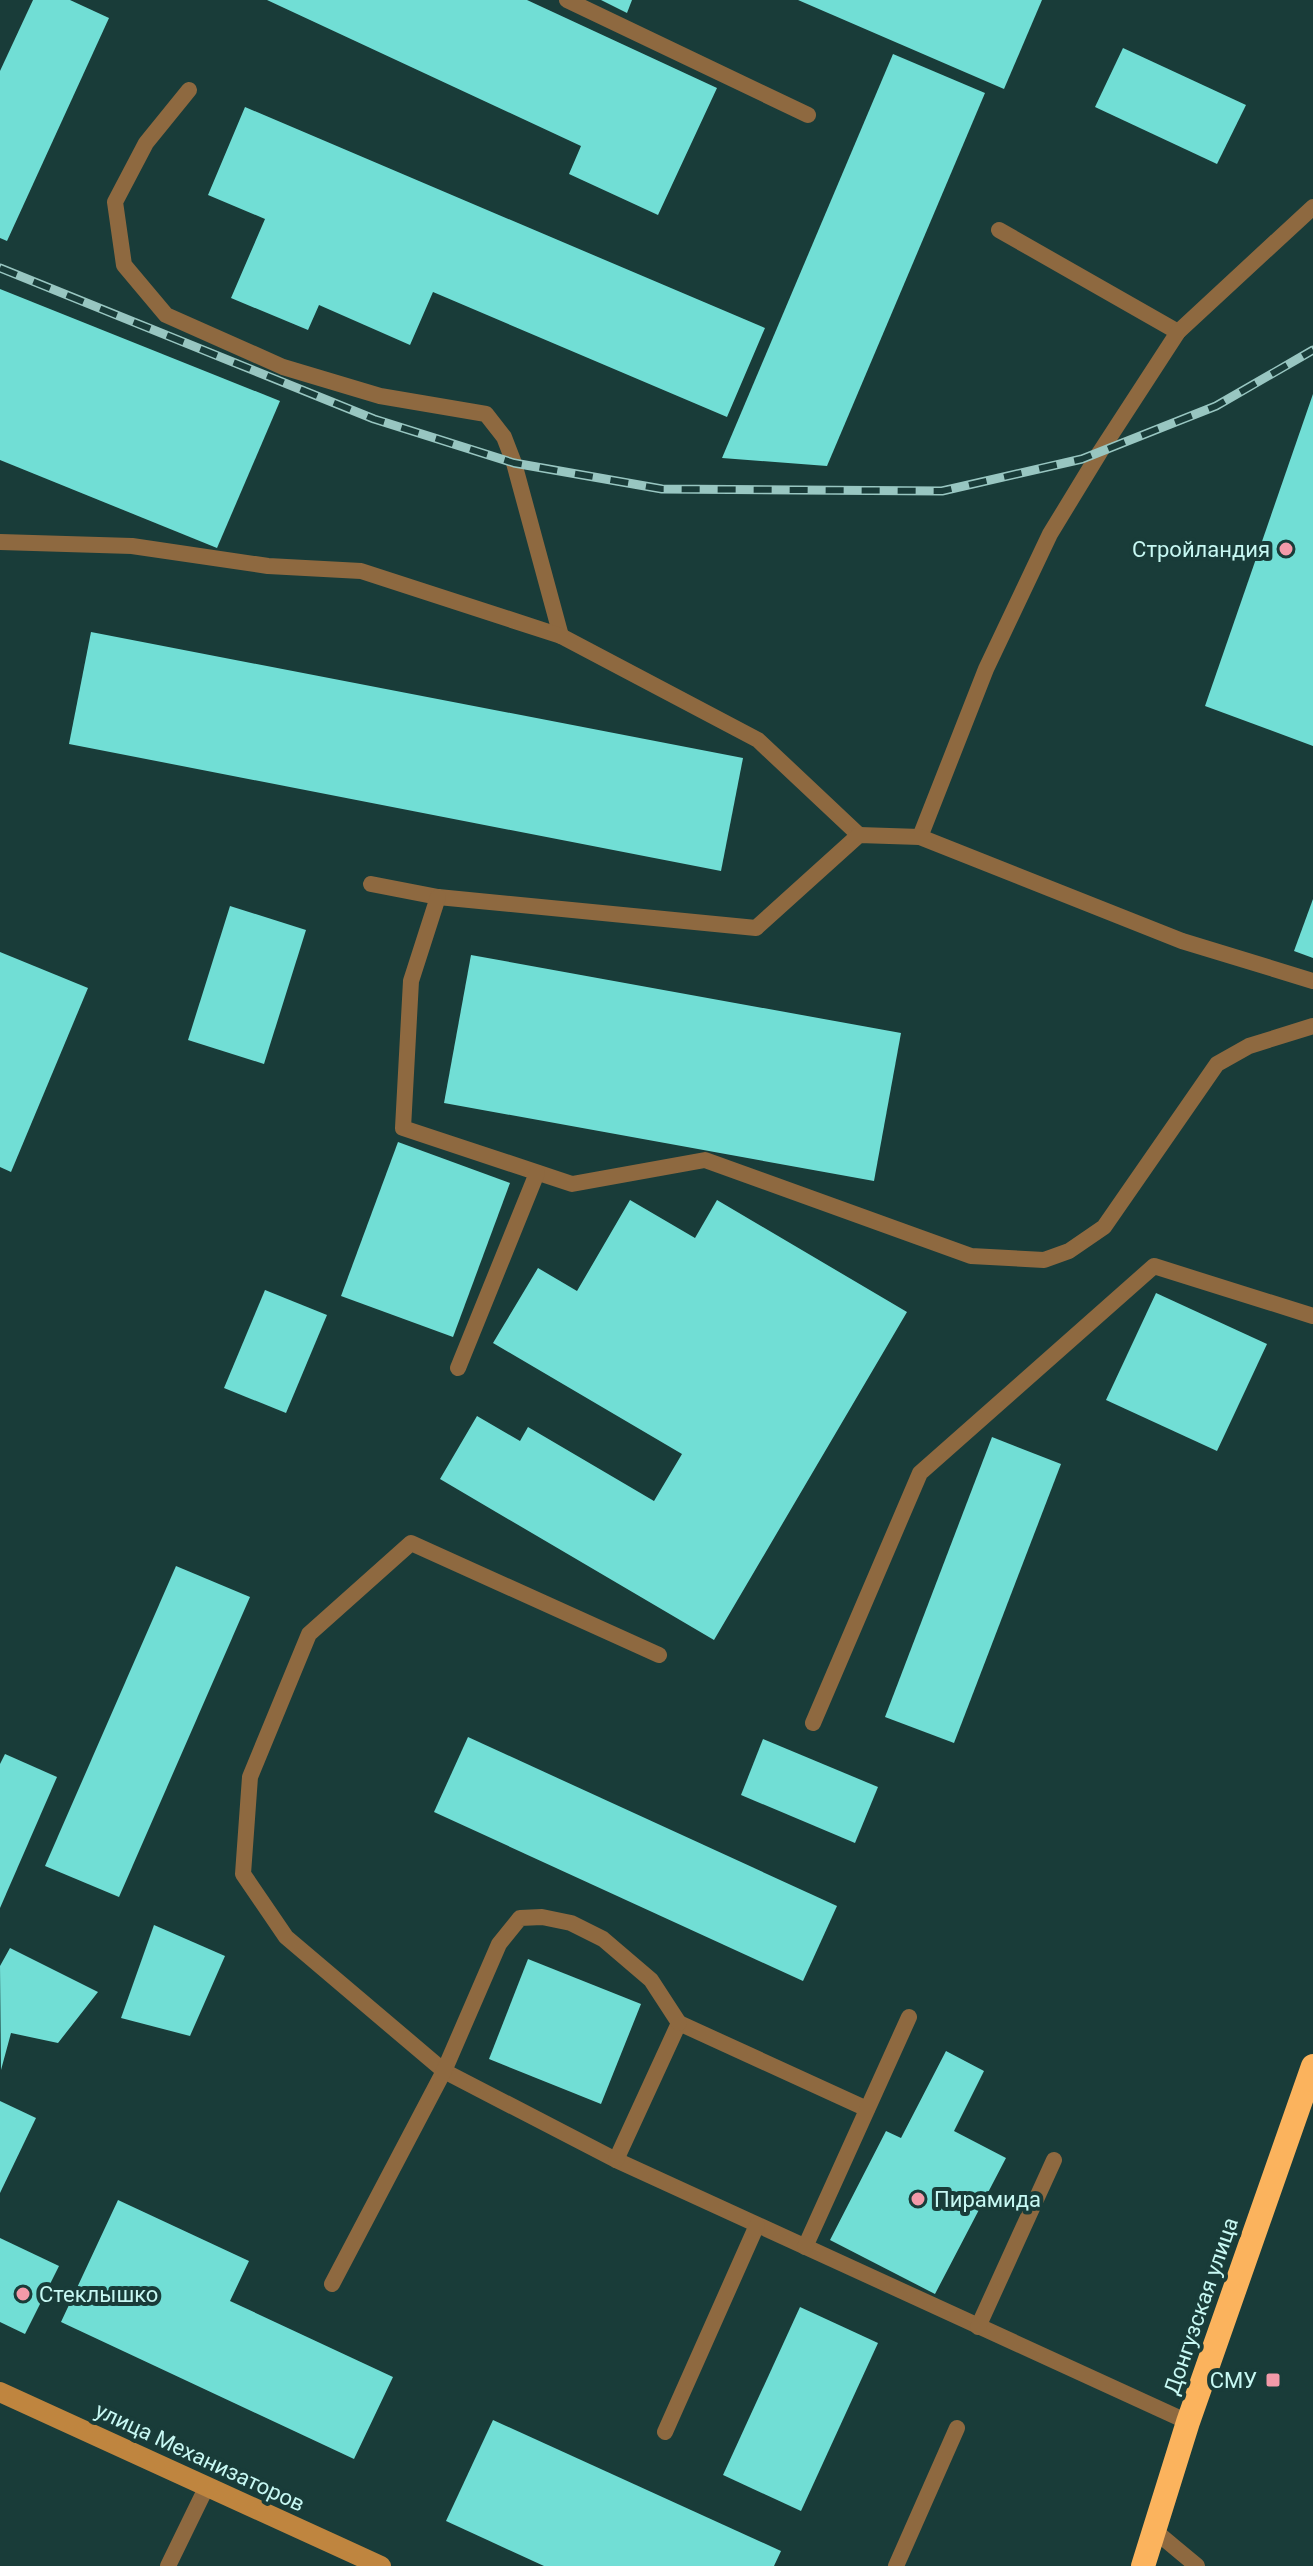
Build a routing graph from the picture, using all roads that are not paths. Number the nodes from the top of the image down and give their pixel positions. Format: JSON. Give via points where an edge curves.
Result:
{"nodes":[{"id":1,"x":567,"y":0,"type":"edge"},
{"id":2,"x":189,"y":90,"type":"dead end"},
{"id":3,"x":808,"y":115,"type":"dead end"},
{"id":4,"x":1313,"y":207,"type":"edge"},
{"id":5,"x":999,"y":230,"type":"dead end"},
{"id":6,"x":1178,"y":332,"type":"junction"},
{"id":7,"x":0,"y":542,"type":"edge"},
{"id":8,"x":561,"y":636,"type":"junction"},
{"id":9,"x":859,"y":835,"type":"junction"},
{"id":10,"x":920,"y":837,"type":"junction"},
{"id":11,"x":371,"y":884,"type":"dead end"},
{"id":12,"x":438,"y":897,"type":"junction"},
{"id":13,"x":1313,"y":981,"type":"edge"},
{"id":14,"x":1313,"y":1026,"type":"edge"},
{"id":15,"x":537,"y":1173,"type":"junction"},
{"id":16,"x":1313,"y":1316,"type":"edge"},
{"id":17,"x":458,"y":1368,"type":"dead end"},
{"id":18,"x":659,"y":1655,"type":"dead end"},
{"id":19,"x":813,"y":1723,"type":"dead end"},
{"id":20,"x":909,"y":2017,"type":"dead end"},
{"id":21,"x":679,"y":2023,"type":"junction"},
{"id":22,"x":1313,"y":2066,"type":"edge"},
{"id":23,"x":444,"y":2071,"type":"junction"},
{"id":24,"x":867,"y":2109,"type":"junction"},
{"id":25,"x":616,"y":2160,"type":"junction"},
{"id":26,"x":1054,"y":2160,"type":"dead end"},
{"id":27,"x":757,"y":2225,"type":"junction"},
{"id":28,"x":805,"y":2247,"type":"junction"},
{"id":29,"x":332,"y":2284,"type":"dead end"},
{"id":30,"x":978,"y":2327,"type":"junction"},
{"id":31,"x":0,"y":2392,"type":"edge"},
{"id":32,"x":1188,"y":2422,"type":"junction"},
{"id":33,"x":957,"y":2428,"type":"dead end"},
{"id":34,"x":665,"y":2432,"type":"dead end"},
{"id":35,"x":207,"y":2486,"type":"junction"},
{"id":36,"x":1155,"y":2531,"type":"junction"},
{"id":37,"x":168,"y":2566,"type":"edge"},
{"id":38,"x":381,"y":2566,"type":"edge"},
{"id":39,"x":896,"y":2566,"type":"edge"},
{"id":40,"x":1143,"y":2566,"type":"edge"},
{"id":41,"x":1197,"y":2566,"type":"edge"}],
"edges":[{"from":1,"to":3,"type":"lane"},
{"from":2,"to":8,"type":"lane","via":[[146,143],[115,202],[124,265],[166,315],[283,367],[380,396],[486,414],[504,437],[514,463]]},
{"from":4,"to":6,"type":"lane"},
{"from":5,"to":6,"type":"lane"},
{"from":6,"to":10,"type":"lane","via":[[1050,534],[986,669]]},
{"from":7,"to":8,"type":"lane","via":[[132,546],[268,566],[361,571]]},
{"from":8,"to":9,"type":"lane","via":[[758,740]]},
{"from":9,"to":10,"type":"lane"},
{"from":9,"to":12,"type":"lane","via":[[756,928]]},
{"from":10,"to":13,"type":"lane","via":[[1182,941]]},
{"from":11,"to":12,"type":"lane"},
{"from":12,"to":15,"type":"lane","via":[[411,981],[403,1128]]},
{"from":14,"to":15,"type":"lane","via":[[1249,1046],[1217,1064],[1104,1227],[1069,1251],[1044,1260],[971,1256],[705,1160],[572,1184]]},
{"from":15,"to":17,"type":"lane"},
{"from":16,"to":19,"type":"lane","via":[[1154,1266],[920,1473]]},
{"from":18,"to":23,"type":"lane","via":[[411,1543],[309,1634],[250,1777],[243,1874],[286,1937]]},
{"from":20,"to":24,"type":"lane"},
{"from":21,"to":23,"type":"lane","via":[[651,1980],[603,1939],[571,1923],[520,1918],[499,1944]]},
{"from":21,"to":24,"type":"lane"},
{"from":21,"to":25,"type":"lane"},
{"from":22,"to":32,"type":"highway","name":"Донгузская улица"},
{"from":23,"to":25,"type":"lane"},
{"from":23,"to":29,"type":"lane"},
{"from":24,"to":28,"type":"lane"},
{"from":25,"to":27,"type":"lane"},
{"from":26,"to":30,"type":"lane"},
{"from":27,"to":28,"type":"lane"},
{"from":27,"to":34,"type":"lane"},
{"from":28,"to":30,"type":"lane"},
{"from":30,"to":32,"type":"lane"},
{"from":31,"to":35,"type":"street","name":"улица Механизаторов"},
{"from":32,"to":36,"type":"highway","name":"Донгузская улица"},
{"from":33,"to":39,"type":"lane"},
{"from":35,"to":37,"type":"lane"},
{"from":35,"to":38,"type":"street","name":"улица Механизаторов"},
{"from":36,"to":40,"type":"highway","name":"Донгузская улица"},
{"from":36,"to":41,"type":"lane"}]}
